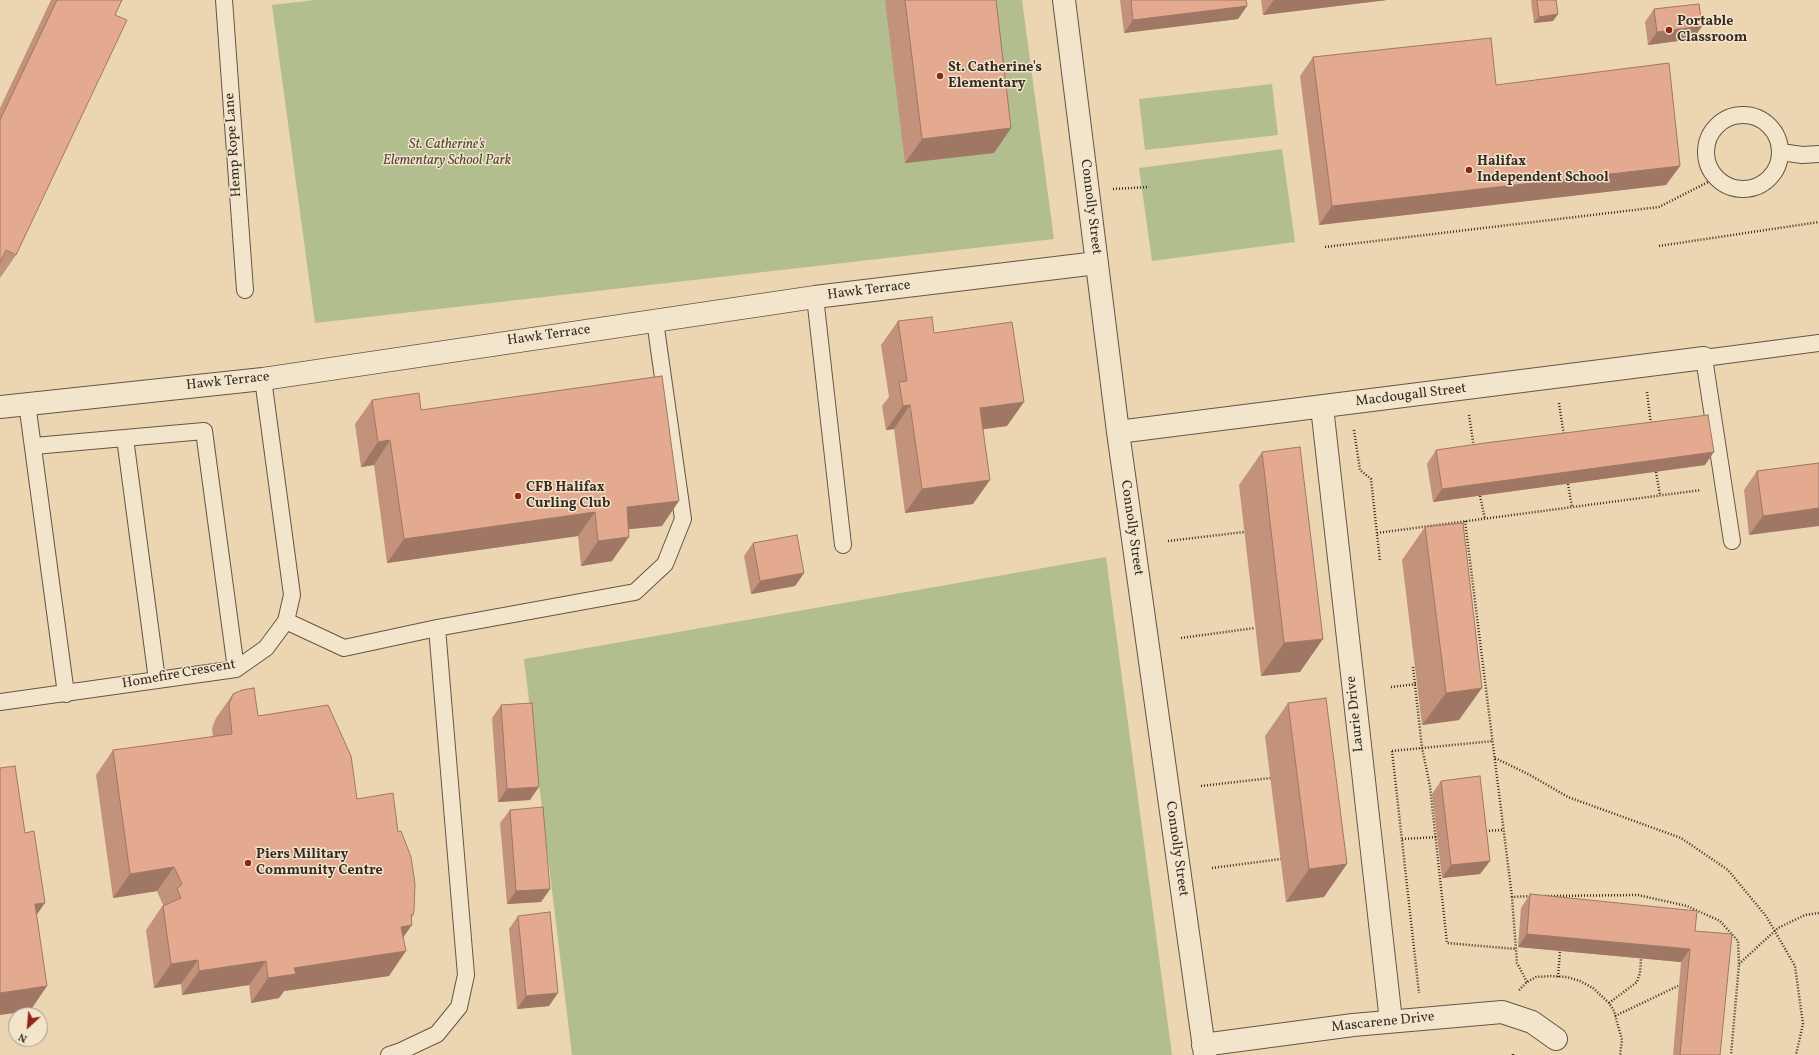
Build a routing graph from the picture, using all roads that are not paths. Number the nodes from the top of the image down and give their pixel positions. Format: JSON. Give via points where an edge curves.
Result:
{"nodes":[{"id":1,"x":224,"y":0,"type":"edge"},
{"id":2,"x":1064,"y":0,"type":"edge"},
{"id":3,"x":1781,"y":152,"type":"junction"},
{"id":4,"x":1819,"y":154,"type":"edge"},
{"id":5,"x":1097,"y":263,"type":"junction"},
{"id":6,"x":245,"y":290,"type":"dead end"},
{"id":7,"x":815,"y":297,"type":"junction"},
{"id":8,"x":654,"y":321,"type":"junction"},
{"id":9,"x":1819,"y":343,"type":"edge"},
{"id":10,"x":1704,"y":358,"type":"junction"},
{"id":11,"x":263,"y":379,"type":"junction"},
{"id":12,"x":27,"y":404,"type":"junction"},
{"id":13,"x":0,"y":407,"type":"edge"},
{"id":14,"x":1322,"y":407,"type":"junction"},
{"id":15,"x":1118,"y":432,"type":"junction"},
{"id":16,"x":125,"y":438,"type":"junction"},
{"id":17,"x":34,"y":446,"type":"junction"},
{"id":18,"x":1732,"y":540,"type":"dead end"},
{"id":19,"x":843,"y":545,"type":"dead end"},
{"id":20,"x":286,"y":621,"type":"junction"},
{"id":21,"x":437,"y":628,"type":"junction"},
{"id":22,"x":236,"y":669,"type":"junction"},
{"id":23,"x":157,"y":680,"type":"junction"},
{"id":24,"x":66,"y":694,"type":"junction"},
{"id":25,"x":0,"y":702,"type":"edge"},
{"id":26,"x":1390,"y":1021,"type":"junction"},
{"id":27,"x":1556,"y":1039,"type":"dead end"},
{"id":28,"x":1204,"y":1050,"type":"edge"},
{"id":29,"x":389,"y":1055,"type":"edge"}],
"edges":[{"from":1,"to":6,"type":"lane","name":"Hemp Rope Lane"},
{"from":2,"to":5,"type":"street","name":"Connolly Street"},
{"from":3,"to":3,"type":"lane","via":[[1779,140],[1764,120],[1753,115],[1740,114],[1719,123],[1711,132],[1706,156],[1709,168],[1716,178],[1738,189],[1751,189],[1763,184],[1772,176],[1779,165]]},
{"from":3,"to":4,"type":"lane"},
{"from":5,"to":7,"type":"street","name":"Hawk Terrace"},
{"from":5,"to":15,"type":"street","name":"Connolly Street"},
{"from":7,"to":8,"type":"street","name":"Hawk Terrace"},
{"from":7,"to":19,"type":"lane"},
{"from":8,"to":11,"type":"street","name":"Hawk Terrace"},
{"from":8,"to":21,"type":"lane","via":[[683,519],[665,564],[635,592]]},
{"from":9,"to":10,"type":"lane"},
{"from":10,"to":14,"type":"street","name":"Macdougall Street"},
{"from":10,"to":18,"type":"lane"},
{"from":11,"to":12,"type":"street","name":"Hawk Terrace"},
{"from":11,"to":20,"type":"lane","name":"Homefire Crescent","via":[[292,595]]},
{"from":12,"to":13,"type":"street","name":"Hawk Terrace"},
{"from":12,"to":17,"type":"lane"},
{"from":14,"to":15,"type":"street","name":"Macdougall Street"},
{"from":14,"to":26,"type":"street","name":"Laurie Drive"},
{"from":15,"to":28,"type":"street","name":"Connolly Street"},
{"from":16,"to":17,"type":"lane"},
{"from":16,"to":22,"type":"lane","via":[[204,431]]},
{"from":16,"to":23,"type":"lane"},
{"from":17,"to":24,"type":"lane"},
{"from":20,"to":21,"type":"lane","via":[[344,648]]},
{"from":20,"to":22,"type":"lane","name":"Homefire Crescent","via":[[266,648]]},
{"from":21,"to":29,"type":"lane","via":[[466,975],[458,1007],[437,1034]]},
{"from":22,"to":23,"type":"lane","name":"Homefire Crescent"},
{"from":23,"to":24,"type":"lane","name":"Homefire Crescent"},
{"from":24,"to":25,"type":"lane","name":"Homefire Crescent"},
{"from":26,"to":27,"type":"street","name":"Mascarene Drive","via":[[1502,1012],[1532,1022]]},
{"from":26,"to":28,"type":"street","name":"Mascarene Drive"}]}
